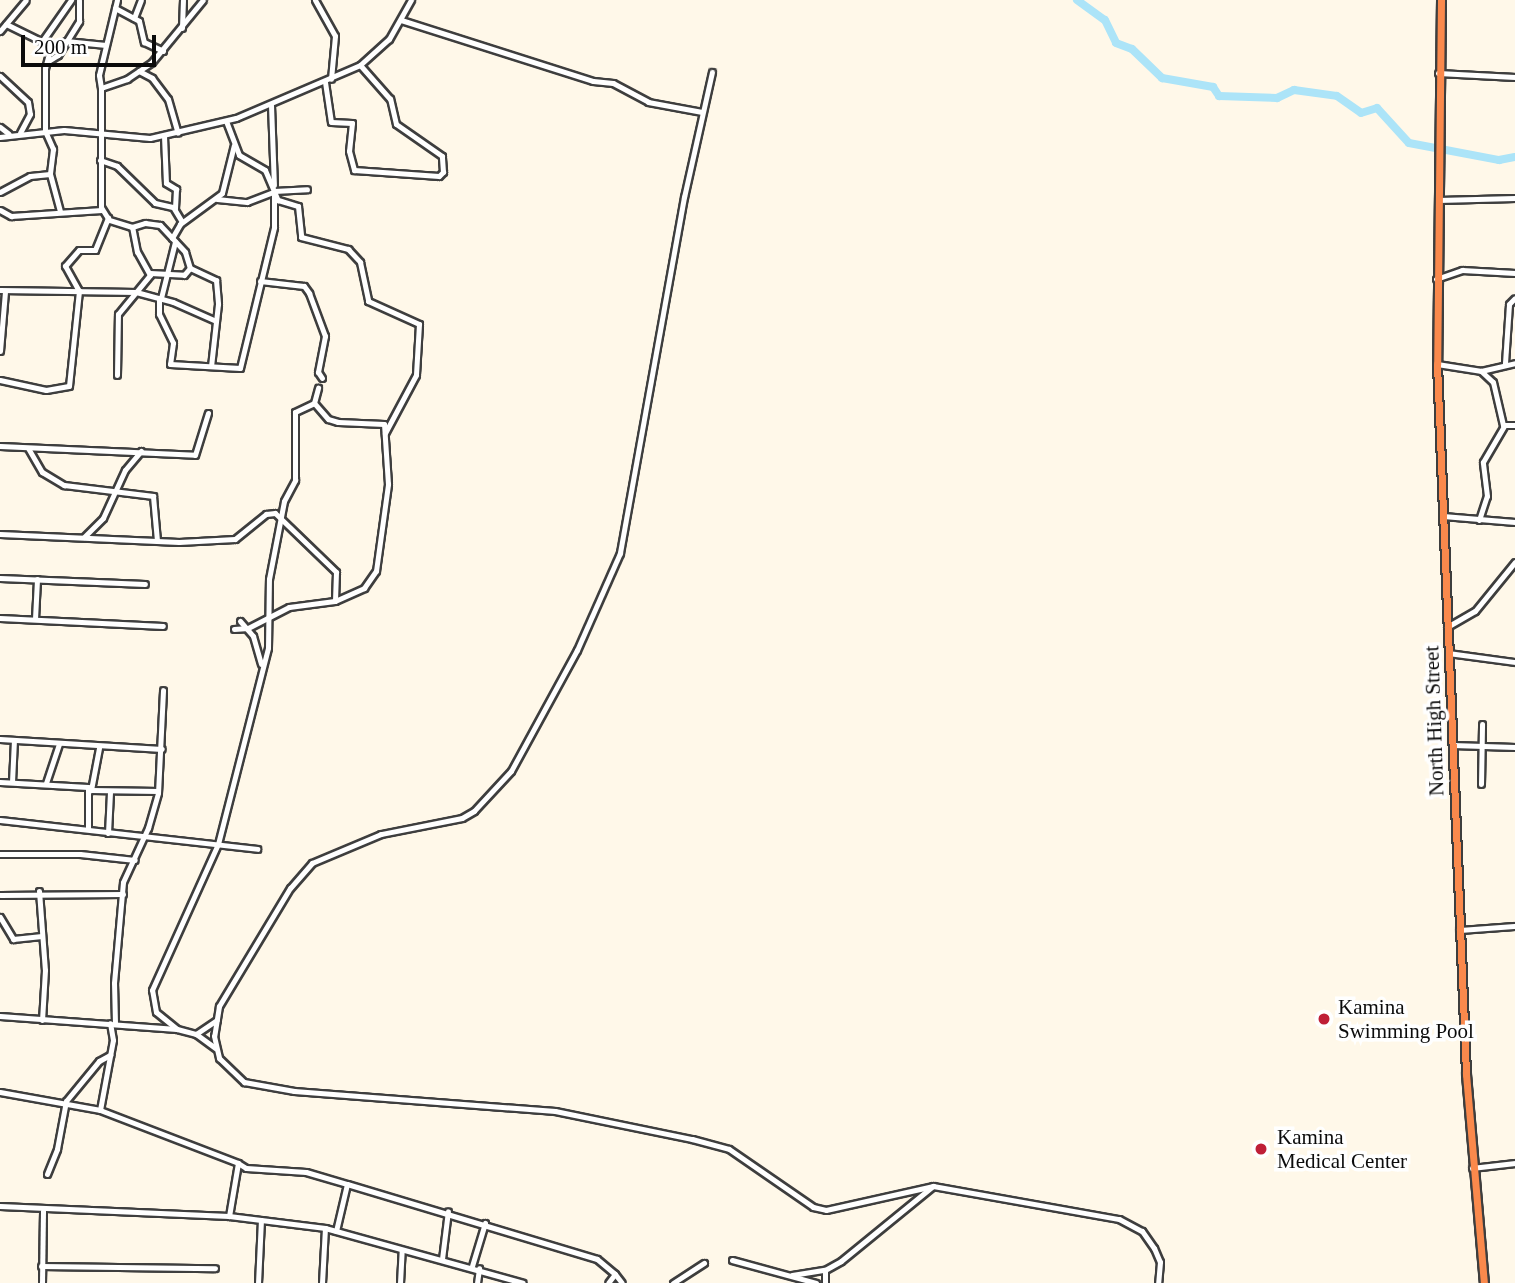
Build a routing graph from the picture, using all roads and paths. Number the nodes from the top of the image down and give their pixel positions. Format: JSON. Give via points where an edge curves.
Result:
{"nodes":[{"id":1,"x":26,"y":0,"type":"edge"},
{"id":2,"x":71,"y":0,"type":"edge"},
{"id":3,"x":79,"y":0,"type":"edge"},
{"id":4,"x":117,"y":0,"type":"edge"},
{"id":5,"x":141,"y":0,"type":"edge"},
{"id":6,"x":147,"y":0,"type":"edge"},
{"id":7,"x":183,"y":0,"type":"edge"},
{"id":8,"x":203,"y":0,"type":"edge"},
{"id":9,"x":316,"y":0,"type":"edge"},
{"id":10,"x":411,"y":0,"type":"edge"},
{"id":11,"x":1441,"y":0,"type":"edge"},
{"id":12,"x":115,"y":8,"type":"junction"},
{"id":13,"x":134,"y":18,"type":"junction"},
{"id":14,"x":401,"y":20,"type":"junction"},
{"id":15,"x":6,"y":24,"type":"junction"},
{"id":16,"x":182,"y":28,"type":"junction"},
{"id":17,"x":0,"y":31,"type":"edge"},
{"id":18,"x":43,"y":40,"type":"junction"},
{"id":19,"x":66,"y":41,"type":"junction"},
{"id":20,"x":106,"y":45,"type":"junction"},
{"id":21,"x":163,"y":51,"type":"junction"},
{"id":22,"x":50,"y":60,"type":"junction"},
{"id":23,"x":360,"y":65,"type":"junction"},
{"id":24,"x":139,"y":71,"type":"junction"},
{"id":25,"x":712,"y":72,"type":"dead end"},
{"id":26,"x":1438,"y":73,"type":"junction"},
{"id":27,"x":0,"y":76,"type":"edge"},
{"id":28,"x":1515,"y":77,"type":"edge"},
{"id":29,"x":328,"y":81,"type":"junction"},
{"id":30,"x":101,"y":88,"type":"junction"},
{"id":31,"x":271,"y":105,"type":"junction"},
{"id":32,"x":702,"y":112,"type":"junction"},
{"id":33,"x":226,"y":121,"type":"junction"},
{"id":34,"x":0,"y":127,"type":"edge"},
{"id":35,"x":45,"y":131,"type":"junction"},
{"id":36,"x":20,"y":133,"type":"junction"},
{"id":37,"x":178,"y":133,"type":"junction"},
{"id":38,"x":9,"y":134,"type":"junction"},
{"id":39,"x":99,"y":135,"type":"junction"},
{"id":40,"x":164,"y":136,"type":"junction"},
{"id":41,"x":0,"y":137,"type":"edge"},
{"id":42,"x":234,"y":145,"type":"junction"},
{"id":43,"x":100,"y":160,"type":"junction"},
{"id":44,"x":50,"y":174,"type":"junction"},
{"id":45,"x":307,"y":189,"type":"dead end"},
{"id":46,"x":0,"y":192,"type":"edge"},
{"id":47,"x":274,"y":193,"type":"junction"},
{"id":48,"x":1515,"y":198,"type":"edge"},
{"id":49,"x":217,"y":199,"type":"junction"},
{"id":50,"x":1438,"y":200,"type":"junction"},
{"id":51,"x":175,"y":209,"type":"junction"},
{"id":52,"x":102,"y":210,"type":"junction"},
{"id":53,"x":60,"y":211,"type":"junction"},
{"id":54,"x":0,"y":213,"type":"edge"},
{"id":55,"x":108,"y":217,"type":"junction"},
{"id":56,"x":183,"y":222,"type":"junction"},
{"id":57,"x":132,"y":228,"type":"junction"},
{"id":58,"x":173,"y":240,"type":"junction"},
{"id":59,"x":190,"y":268,"type":"junction"},
{"id":60,"x":150,"y":272,"type":"junction"},
{"id":61,"x":165,"y":273,"type":"junction"},
{"id":62,"x":1515,"y":273,"type":"edge"},
{"id":63,"x":1436,"y":279,"type":"junction"},
{"id":64,"x":260,"y":281,"type":"junction"},
{"id":65,"x":3,"y":290,"type":"edge"},
{"id":66,"x":79,"y":291,"type":"junction"},
{"id":67,"x":136,"y":292,"type":"junction"},
{"id":68,"x":160,"y":298,"type":"junction"},
{"id":69,"x":1515,"y":299,"type":"edge"},
{"id":70,"x":216,"y":321,"type":"junction"},
{"id":71,"x":0,"y":351,"type":"edge"},
{"id":72,"x":1505,"y":363,"type":"junction"},
{"id":73,"x":1515,"y":363,"type":"edge"},
{"id":74,"x":1437,"y":364,"type":"junction"},
{"id":75,"x":211,"y":366,"type":"junction"},
{"id":76,"x":1481,"y":371,"type":"junction"},
{"id":77,"x":117,"y":375,"type":"dead end"},
{"id":78,"x":322,"y":378,"type":"dead end"},
{"id":79,"x":0,"y":380,"type":"edge"},
{"id":80,"x":318,"y":388,"type":"dead end"},
{"id":81,"x":314,"y":403,"type":"junction"},
{"id":82,"x":208,"y":414,"type":"dead end"},
{"id":83,"x":1515,"y":425,"type":"edge"},
{"id":84,"x":1504,"y":426,"type":"junction"},
{"id":85,"x":385,"y":433,"type":"junction"},
{"id":86,"x":0,"y":446,"type":"edge"},
{"id":87,"x":28,"y":448,"type":"junction"},
{"id":88,"x":141,"y":451,"type":"junction"},
{"id":89,"x":113,"y":492,"type":"junction"},
{"id":90,"x":282,"y":516,"type":"junction"},
{"id":91,"x":1443,"y":516,"type":"junction"},
{"id":92,"x":1479,"y":520,"type":"junction"},
{"id":93,"x":1515,"y":522,"type":"edge"},
{"id":94,"x":0,"y":534,"type":"edge"},
{"id":95,"x":84,"y":537,"type":"junction"},
{"id":96,"x":157,"y":541,"type":"junction"},
{"id":97,"x":1515,"y":562,"type":"edge"},
{"id":98,"x":0,"y":578,"type":"edge"},
{"id":99,"x":37,"y":579,"type":"junction"},
{"id":100,"x":145,"y":584,"type":"dead end"},
{"id":101,"x":335,"y":601,"type":"junction"},
{"id":102,"x":271,"y":617,"type":"junction"},
{"id":103,"x":0,"y":618,"type":"edge"},
{"id":104,"x":35,"y":619,"type":"junction"},
{"id":105,"x":240,"y":621,"type":"dead end"},
{"id":106,"x":163,"y":626,"type":"dead end"},
{"id":107,"x":248,"y":628,"type":"junction"},
{"id":108,"x":1447,"y":628,"type":"junction"},
{"id":109,"x":234,"y":629,"type":"dead end"},
{"id":110,"x":1448,"y":653,"type":"junction"},
{"id":111,"x":1515,"y":662,"type":"edge"},
{"id":112,"x":261,"y":665,"type":"junction"},
{"id":113,"x":163,"y":690,"type":"dead end"},
{"id":114,"x":1482,"y":724,"type":"dead end"},
{"id":115,"x":0,"y":739,"type":"edge"},
{"id":116,"x":14,"y":740,"type":"junction"},
{"id":117,"x":59,"y":744,"type":"junction"},
{"id":118,"x":1452,"y":745,"type":"junction"},
{"id":119,"x":1481,"y":746,"type":"junction"},
{"id":120,"x":1515,"y":747,"type":"edge"},
{"id":121,"x":99,"y":748,"type":"junction"},
{"id":122,"x":163,"y":749,"type":"junction"},
{"id":123,"x":0,"y":782,"type":"edge"},
{"id":124,"x":12,"y":782,"type":"junction"},
{"id":125,"x":46,"y":783,"type":"junction"},
{"id":126,"x":1481,"y":784,"type":"dead end"},
{"id":127,"x":90,"y":790,"type":"junction"},
{"id":128,"x":158,"y":790,"type":"junction"},
{"id":129,"x":110,"y":792,"type":"junction"},
{"id":130,"x":0,"y":820,"type":"edge"},
{"id":131,"x":88,"y":829,"type":"junction"},
{"id":132,"x":108,"y":833,"type":"junction"},
{"id":133,"x":145,"y":835,"type":"junction"},
{"id":134,"x":218,"y":844,"type":"junction"},
{"id":135,"x":257,"y":849,"type":"dead end"},
{"id":136,"x":0,"y":855,"type":"edge"},
{"id":137,"x":135,"y":860,"type":"junction"},
{"id":138,"x":39,"y":891,"type":"junction"},
{"id":139,"x":123,"y":894,"type":"junction"},
{"id":140,"x":0,"y":895,"type":"edge"},
{"id":141,"x":0,"y":917,"type":"edge"},
{"id":142,"x":1515,"y":926,"type":"edge"},
{"id":143,"x":1459,"y":930,"type":"junction"},
{"id":144,"x":42,"y":936,"type":"junction"},
{"id":145,"x":156,"y":1012,"type":"junction"},
{"id":146,"x":0,"y":1016,"type":"edge"},
{"id":147,"x":42,"y":1020,"type":"junction"},
{"id":148,"x":217,"y":1020,"type":"junction"},
{"id":149,"x":113,"y":1023,"type":"junction"},
{"id":150,"x":150,"y":1025,"type":"junction"},
{"id":151,"x":177,"y":1029,"type":"junction"},
{"id":152,"x":196,"y":1034,"type":"junction"},
{"id":153,"x":215,"y":1049,"type":"junction"},
{"id":154,"x":110,"y":1055,"type":"junction"},
{"id":155,"x":0,"y":1092,"type":"edge"},
{"id":156,"x":66,"y":1101,"type":"junction"},
{"id":157,"x":100,"y":1110,"type":"junction"},
{"id":158,"x":238,"y":1163,"type":"junction"},
{"id":159,"x":1515,"y":1163,"type":"edge"},
{"id":160,"x":1472,"y":1168,"type":"junction"},
{"id":161,"x":47,"y":1174,"type":"dead end"},
{"id":162,"x":347,"y":1184,"type":"junction"},
{"id":163,"x":933,"y":1186,"type":"junction"},
{"id":164,"x":0,"y":1206,"type":"edge"},
{"id":165,"x":43,"y":1210,"type":"junction"},
{"id":166,"x":448,"y":1210,"type":"junction"},
{"id":167,"x":229,"y":1216,"type":"junction"},
{"id":168,"x":261,"y":1220,"type":"junction"},
{"id":169,"x":485,"y":1223,"type":"junction"},
{"id":170,"x":325,"y":1228,"type":"junction"},
{"id":171,"x":336,"y":1231,"type":"junction"},
{"id":172,"x":402,"y":1250,"type":"junction"},
{"id":173,"x":442,"y":1259,"type":"junction"},
{"id":174,"x":732,"y":1260,"type":"dead end"},
{"id":175,"x":704,"y":1264,"type":"dead end"},
{"id":176,"x":41,"y":1266,"type":"junction"},
{"id":177,"x":472,"y":1266,"type":"junction"},
{"id":178,"x":215,"y":1268,"type":"dead end"},
{"id":179,"x":479,"y":1268,"type":"junction"},
{"id":180,"x":825,"y":1270,"type":"junction"},
{"id":181,"x":615,"y":1274,"type":"junction"},
{"id":182,"x":792,"y":1275,"type":"junction"},
{"id":183,"x":42,"y":1283,"type":"edge"},
{"id":184,"x":258,"y":1283,"type":"edge"},
{"id":185,"x":322,"y":1283,"type":"edge"},
{"id":186,"x":400,"y":1283,"type":"edge"},
{"id":187,"x":477,"y":1283,"type":"edge"},
{"id":188,"x":523,"y":1283,"type":"edge"},
{"id":189,"x":608,"y":1283,"type":"edge"},
{"id":190,"x":622,"y":1283,"type":"edge"},
{"id":191,"x":673,"y":1283,"type":"edge"},
{"id":192,"x":816,"y":1283,"type":"edge"},
{"id":193,"x":825,"y":1283,"type":"edge"},
{"id":194,"x":1158,"y":1283,"type":"edge"},
{"id":195,"x":1484,"y":1283,"type":"edge"}],
"edges":[{"from":1,"to":15,"type":"street"},
{"from":2,"to":18,"type":"street"},
{"from":3,"to":19,"type":"street","via":[[79,21]]},
{"from":4,"to":12,"type":"street"},
{"from":5,"to":6,"type":"street"},
{"from":5,"to":13,"type":"street"},
{"from":7,"to":16,"type":"street"},
{"from":8,"to":16,"type":"street"},
{"from":9,"to":29,"type":"street","via":[[335,36]]},
{"from":10,"to":14,"type":"street"},
{"from":11,"to":26,"type":"highway","name":"North High Street"},
{"from":12,"to":13,"type":"street"},
{"from":12,"to":20,"type":"street"},
{"from":13,"to":21,"type":"street","via":[[144,42]]},
{"from":14,"to":23,"type":"street","via":[[386,43]]},
{"from":14,"to":32,"type":"street","via":[[593,81],[613,83],[648,102]]},
{"from":15,"to":17,"type":"street"},
{"from":15,"to":18,"type":"street"},
{"from":16,"to":21,"type":"street"},
{"from":18,"to":22,"type":"street","via":[[51,46]]},
{"from":19,"to":20,"type":"street"},
{"from":19,"to":22,"type":"street"},
{"from":20,"to":30,"type":"street"},
{"from":21,"to":24,"type":"street"},
{"from":22,"to":35,"type":"street","via":[[45,68]]},
{"from":23,"to":29,"type":"street"},
{"from":23,"to":29,"type":"street","via":[[390,99],[396,124],[442,156],[439,176],[354,170],[349,151],[352,123],[331,122]]},
{"from":24,"to":30,"type":"street"},
{"from":24,"to":37,"type":"street","via":[[152,78],[168,99]]},
{"from":25,"to":32,"type":"street"},
{"from":26,"to":28,"type":"street"},
{"from":26,"to":50,"type":"highway","name":"North High Street"},
{"from":27,"to":36,"type":"street","via":[[28,102],[30,114]]},
{"from":29,"to":31,"type":"street"},
{"from":30,"to":39,"type":"street"},
{"from":31,"to":33,"type":"street"},
{"from":31,"to":47,"type":"street"},
{"from":32,"to":148,"type":"street","via":[[620,553],[577,650],[510,771],[474,811],[462,818],[381,834],[312,863],[290,888],[230,984]]},
{"from":33,"to":37,"type":"street"},
{"from":33,"to":42,"type":"street"},
{"from":34,"to":38,"type":"street"},
{"from":35,"to":36,"type":"street"},
{"from":35,"to":39,"type":"street"},
{"from":35,"to":44,"type":"street","via":[[54,149]]},
{"from":36,"to":38,"type":"street"},
{"from":37,"to":40,"type":"street"},
{"from":38,"to":41,"type":"street"},
{"from":39,"to":40,"type":"street"},
{"from":39,"to":43,"type":"street"},
{"from":40,"to":51,"type":"street","via":[[166,183],[176,188]]},
{"from":42,"to":47,"type":"street","via":[[239,155],[265,170]]},
{"from":42,"to":49,"type":"street","via":[[225,189]]},
{"from":43,"to":51,"type":"street","via":[[117,166],[155,203]]},
{"from":43,"to":52,"type":"street"},
{"from":44,"to":46,"type":"street","via":[[30,176]]},
{"from":44,"to":53,"type":"street"},
{"from":45,"to":47,"type":"street"},
{"from":47,"to":49,"type":"street","via":[[247,202]]},
{"from":47,"to":64,"type":"street","via":[[274,227]]},
{"from":47,"to":85,"type":"street","via":[[298,206],[301,237],[339,245],[356,257],[372,305],[419,324],[416,375]]},
{"from":48,"to":50,"type":"street"},
{"from":49,"to":56,"type":"street"},
{"from":50,"to":63,"type":"highway","name":"North High Street"},
{"from":51,"to":56,"type":"street"},
{"from":52,"to":53,"type":"street","via":[[93,214]]},
{"from":52,"to":55,"type":"street"},
{"from":53,"to":54,"type":"street"},
{"from":55,"to":57,"type":"street"},
{"from":55,"to":66,"type":"street","via":[[95,250],[79,250],[65,266]]},
{"from":56,"to":58,"type":"street"},
{"from":57,"to":58,"type":"street","via":[[156,224]]},
{"from":57,"to":60,"type":"street","via":[[137,252]]},
{"from":58,"to":59,"type":"street","via":[[188,257]]},
{"from":58,"to":61,"type":"street"},
{"from":59,"to":61,"type":"street","via":[[184,275]]},
{"from":59,"to":70,"type":"street","via":[[216,280]]},
{"from":60,"to":61,"type":"street"},
{"from":60,"to":67,"type":"street","via":[[148,284]]},
{"from":61,"to":68,"type":"street"},
{"from":62,"to":63,"type":"street","via":[[1462,270]]},
{"from":63,"to":74,"type":"highway","name":"North High Street"},
{"from":64,"to":75,"type":"street","via":[[240,368]]},
{"from":64,"to":78,"type":"street","via":[[304,286],[309,293],[325,336],[318,372]]},
{"from":65,"to":66,"type":"street"},
{"from":65,"to":71,"type":"street"},
{"from":66,"to":67,"type":"street"},
{"from":66,"to":79,"type":"street","via":[[69,386],[46,390]]},
{"from":67,"to":68,"type":"street"},
{"from":67,"to":77,"type":"street","via":[[118,314]]},
{"from":68,"to":70,"type":"street"},
{"from":68,"to":75,"type":"street","via":[[159,314],[173,344],[170,364]]},
{"from":69,"to":72,"type":"street","via":[[1509,304]]},
{"from":70,"to":75,"type":"street"},
{"from":72,"to":73,"type":"street"},
{"from":72,"to":76,"type":"street"},
{"from":74,"to":76,"type":"street"},
{"from":74,"to":91,"type":"highway","name":"North High Street"},
{"from":76,"to":84,"type":"street","via":[[1493,382]]},
{"from":80,"to":81,"type":"street"},
{"from":81,"to":85,"type":"street","via":[[328,419],[356,426],[384,425]]},
{"from":81,"to":90,"type":"street","via":[[295,412],[295,480]]},
{"from":82,"to":88,"type":"street","via":[[198,454]]},
{"from":83,"to":84,"type":"street"},
{"from":84,"to":92,"type":"street","via":[[1483,461],[1487,496]]},
{"from":85,"to":101,"type":"street","via":[[388,484],[376,571],[364,588]]},
{"from":86,"to":87,"type":"street"},
{"from":87,"to":88,"type":"street"},
{"from":87,"to":89,"type":"street","via":[[43,472],[64,485]]},
{"from":88,"to":89,"type":"street"},
{"from":89,"to":95,"type":"street","via":[[103,518]]},
{"from":89,"to":96,"type":"street","via":[[155,498]]},
{"from":90,"to":96,"type":"street","via":[[266,514],[235,539]]},
{"from":90,"to":101,"type":"street","via":[[338,574]]},
{"from":90,"to":102,"type":"street","via":[[269,579]]},
{"from":91,"to":92,"type":"street"},
{"from":91,"to":108,"type":"highway","name":"North High Street"},
{"from":92,"to":93,"type":"street"},
{"from":94,"to":95,"type":"street"},
{"from":95,"to":96,"type":"street"},
{"from":97,"to":108,"type":"street","via":[[1475,611]]},
{"from":98,"to":99,"type":"street"},
{"from":99,"to":100,"type":"street"},
{"from":99,"to":104,"type":"street"},
{"from":101,"to":102,"type":"street","via":[[289,607]]},
{"from":102,"to":107,"type":"street"},
{"from":102,"to":112,"type":"street"},
{"from":103,"to":104,"type":"street"},
{"from":104,"to":106,"type":"street"},
{"from":105,"to":107,"type":"street"},
{"from":107,"to":109,"type":"street"},
{"from":107,"to":112,"type":"street"},
{"from":108,"to":110,"type":"highway","name":"North High Street"},
{"from":110,"to":111,"type":"street"},
{"from":110,"to":118,"type":"highway","name":"North High Street"},
{"from":112,"to":134,"type":"street"},
{"from":113,"to":122,"type":"street"},
{"from":114,"to":119,"type":"street"},
{"from":115,"to":116,"type":"street"},
{"from":116,"to":117,"type":"street","via":[[37,738]]},
{"from":116,"to":124,"type":"street"},
{"from":117,"to":121,"type":"street"},
{"from":117,"to":125,"type":"street"},
{"from":118,"to":119,"type":"street"},
{"from":118,"to":143,"type":"highway","name":"North High Street"},
{"from":119,"to":120,"type":"street"},
{"from":119,"to":126,"type":"street"},
{"from":121,"to":122,"type":"street"},
{"from":121,"to":127,"type":"street"},
{"from":122,"to":128,"type":"street"},
{"from":123,"to":124,"type":"street"},
{"from":124,"to":125,"type":"street"},
{"from":125,"to":127,"type":"street","via":[[85,785]]},
{"from":127,"to":129,"type":"street"},
{"from":127,"to":131,"type":"street"},
{"from":128,"to":129,"type":"street"},
{"from":128,"to":133,"type":"street"},
{"from":129,"to":132,"type":"street"},
{"from":130,"to":131,"type":"street"},
{"from":131,"to":132,"type":"street"},
{"from":132,"to":133,"type":"street"},
{"from":133,"to":134,"type":"street"},
{"from":133,"to":137,"type":"street"},
{"from":134,"to":135,"type":"street"},
{"from":134,"to":145,"type":"street","via":[[156,978],[152,990]]},
{"from":136,"to":137,"type":"street","via":[[80,854]]},
{"from":137,"to":139,"type":"street","via":[[124,876]]},
{"from":138,"to":139,"type":"street"},
{"from":138,"to":140,"type":"street"},
{"from":138,"to":144,"type":"street"},
{"from":139,"to":149,"type":"street"},
{"from":141,"to":144,"type":"street","via":[[13,939]]},
{"from":142,"to":143,"type":"street"},
{"from":143,"to":160,"type":"highway","name":"North High Street"},
{"from":144,"to":147,"type":"street"},
{"from":145,"to":150,"type":"street"},
{"from":145,"to":151,"type":"street"},
{"from":146,"to":147,"type":"street"},
{"from":147,"to":149,"type":"street"},
{"from":148,"to":152,"type":"street"},
{"from":148,"to":153,"type":"street"},
{"from":149,"to":150,"type":"street"},
{"from":149,"to":154,"type":"street"},
{"from":150,"to":151,"type":"street"},
{"from":151,"to":152,"type":"street"},
{"from":152,"to":153,"type":"street"},
{"from":153,"to":163,"type":"street","via":[[228,1072],[244,1082],[345,1097],[555,1111],[692,1139],[729,1149],[813,1208],[838,1210]]},
{"from":154,"to":156,"type":"street","via":[[99,1061]]},
{"from":154,"to":157,"type":"street"},
{"from":155,"to":156,"type":"street"},
{"from":156,"to":157,"type":"street"},
{"from":156,"to":161,"type":"street"},
{"from":157,"to":158,"type":"street"},
{"from":158,"to":162,"type":"street","via":[[246,1168],[306,1172]]},
{"from":158,"to":167,"type":"street"},
{"from":159,"to":160,"type":"street"},
{"from":160,"to":195,"type":"highway","name":"North High Street"},
{"from":162,"to":166,"type":"street"},
{"from":162,"to":171,"type":"street"},
{"from":163,"to":180,"type":"street"},
{"from":163,"to":194,"type":"street","via":[[1119,1219],[1142,1231],[1154,1248],[1160,1262]]},
{"from":164,"to":165,"type":"street"},
{"from":165,"to":167,"type":"street"},
{"from":165,"to":176,"type":"street"},
{"from":166,"to":169,"type":"street"},
{"from":166,"to":173,"type":"street"},
{"from":167,"to":168,"type":"street"},
{"from":168,"to":170,"type":"street"},
{"from":168,"to":184,"type":"street"},
{"from":169,"to":177,"type":"street"},
{"from":169,"to":181,"type":"street","via":[[597,1259]]},
{"from":170,"to":171,"type":"street"},
{"from":170,"to":185,"type":"street"},
{"from":171,"to":172,"type":"street"},
{"from":172,"to":173,"type":"street"},
{"from":172,"to":186,"type":"street"},
{"from":173,"to":177,"type":"street"},
{"from":174,"to":182,"type":"street"},
{"from":175,"to":191,"type":"street"},
{"from":176,"to":178,"type":"street"},
{"from":176,"to":183,"type":"street"},
{"from":177,"to":179,"type":"street"},
{"from":179,"to":187,"type":"street"},
{"from":179,"to":188,"type":"street"},
{"from":180,"to":182,"type":"street"},
{"from":180,"to":193,"type":"street"},
{"from":181,"to":189,"type":"street"},
{"from":181,"to":190,"type":"street"},
{"from":182,"to":192,"type":"street"}]}
